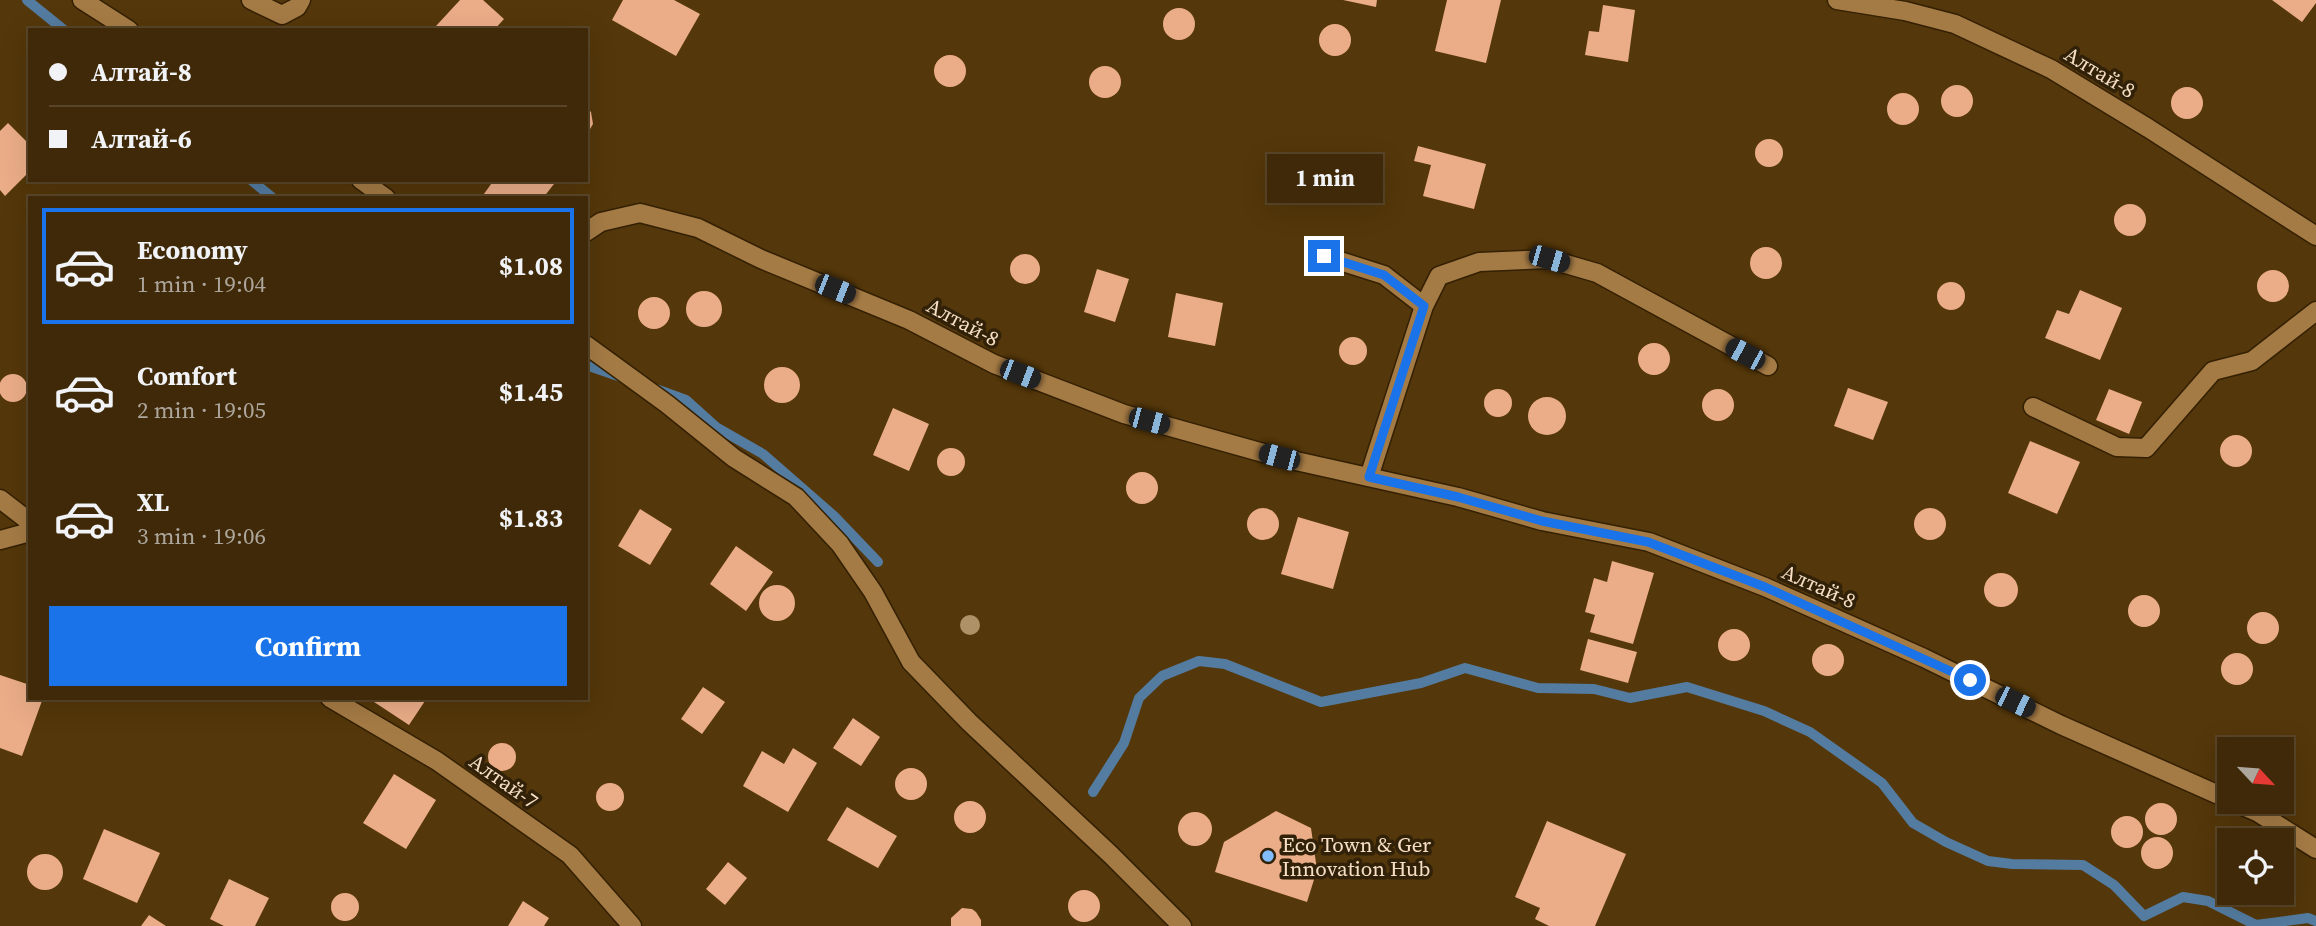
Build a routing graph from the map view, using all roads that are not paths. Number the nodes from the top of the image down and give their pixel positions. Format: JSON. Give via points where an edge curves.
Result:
{"nodes":[{"id":1,"x":82,"y":0,"type":"edge"},
{"id":2,"x":251,"y":0,"type":"edge"},
{"id":3,"x":301,"y":0,"type":"edge"},
{"id":4,"x":1837,"y":0,"type":"edge"},
{"id":5,"x":126,"y":28,"type":"edge"},
{"id":6,"x":364,"y":182,"type":"edge"},
{"id":7,"x":383,"y":196,"type":"edge"},
{"id":8,"x":588,"y":231,"type":"edge"},
{"id":9,"x":2316,"y":236,"type":"edge"},
{"id":10,"x":1324,"y":256,"type":"dead end"},
{"id":11,"x":1424,"y":306,"type":"junction"},
{"id":12,"x":2316,"y":311,"type":"edge"},
{"id":13,"x":588,"y":346,"type":"edge"},
{"id":14,"x":1768,"y":366,"type":"dead end"},
{"id":15,"x":2033,"y":407,"type":"dead end"},
{"id":16,"x":1369,"y":477,"type":"junction"},
{"id":17,"x":0,"y":499,"type":"edge"},
{"id":18,"x":28,"y":520,"type":"edge"},
{"id":19,"x":28,"y":533,"type":"edge"},
{"id":20,"x":0,"y":540,"type":"edge"},
{"id":21,"x":333,"y":700,"type":"edge"},
{"id":22,"x":2217,"y":794,"type":"edge"},
{"id":23,"x":2261,"y":814,"type":"edge"},
{"id":24,"x":2316,"y":849,"type":"edge"},
{"id":25,"x":632,"y":926,"type":"edge"},
{"id":26,"x":1182,"y":926,"type":"edge"}],
"edges":[{"from":1,"to":5,"type":"street"},
{"from":2,"to":3,"type":"street","via":[[282,15]]},
{"from":4,"to":9,"type":"street","name":"Алтай-8","via":[[1905,10],[1955,24],[2052,69]]},
{"from":6,"to":7,"type":"street"},
{"from":8,"to":16,"type":"street","name":"Алтай-8","via":[[601,222],[640,213],[698,228],[909,320],[993,365],[1124,414]]},
{"from":10,"to":11,"type":"street","via":[[1384,275]]},
{"from":11,"to":14,"type":"street","via":[[1439,276],[1479,262],[1549,259],[1597,273]]},
{"from":11,"to":16,"type":"street"},
{"from":12,"to":15,"type":"street","via":[[2252,361],[2213,371],[2146,448],[2117,447]]},
{"from":13,"to":26,"type":"street","via":[[734,457],[796,497],[840,544],[873,592],[911,662]]},
{"from":16,"to":22,"type":"street","name":"Алтай-8","via":[[1542,521],[1648,542],[1776,592]]},
{"from":17,"to":18,"type":"street"},
{"from":19,"to":20,"type":"street"},
{"from":21,"to":25,"type":"street","name":"Алтай-7","via":[[437,761],[570,855]]},
{"from":23,"to":24,"type":"street","name":"Алтай-8"}]}
